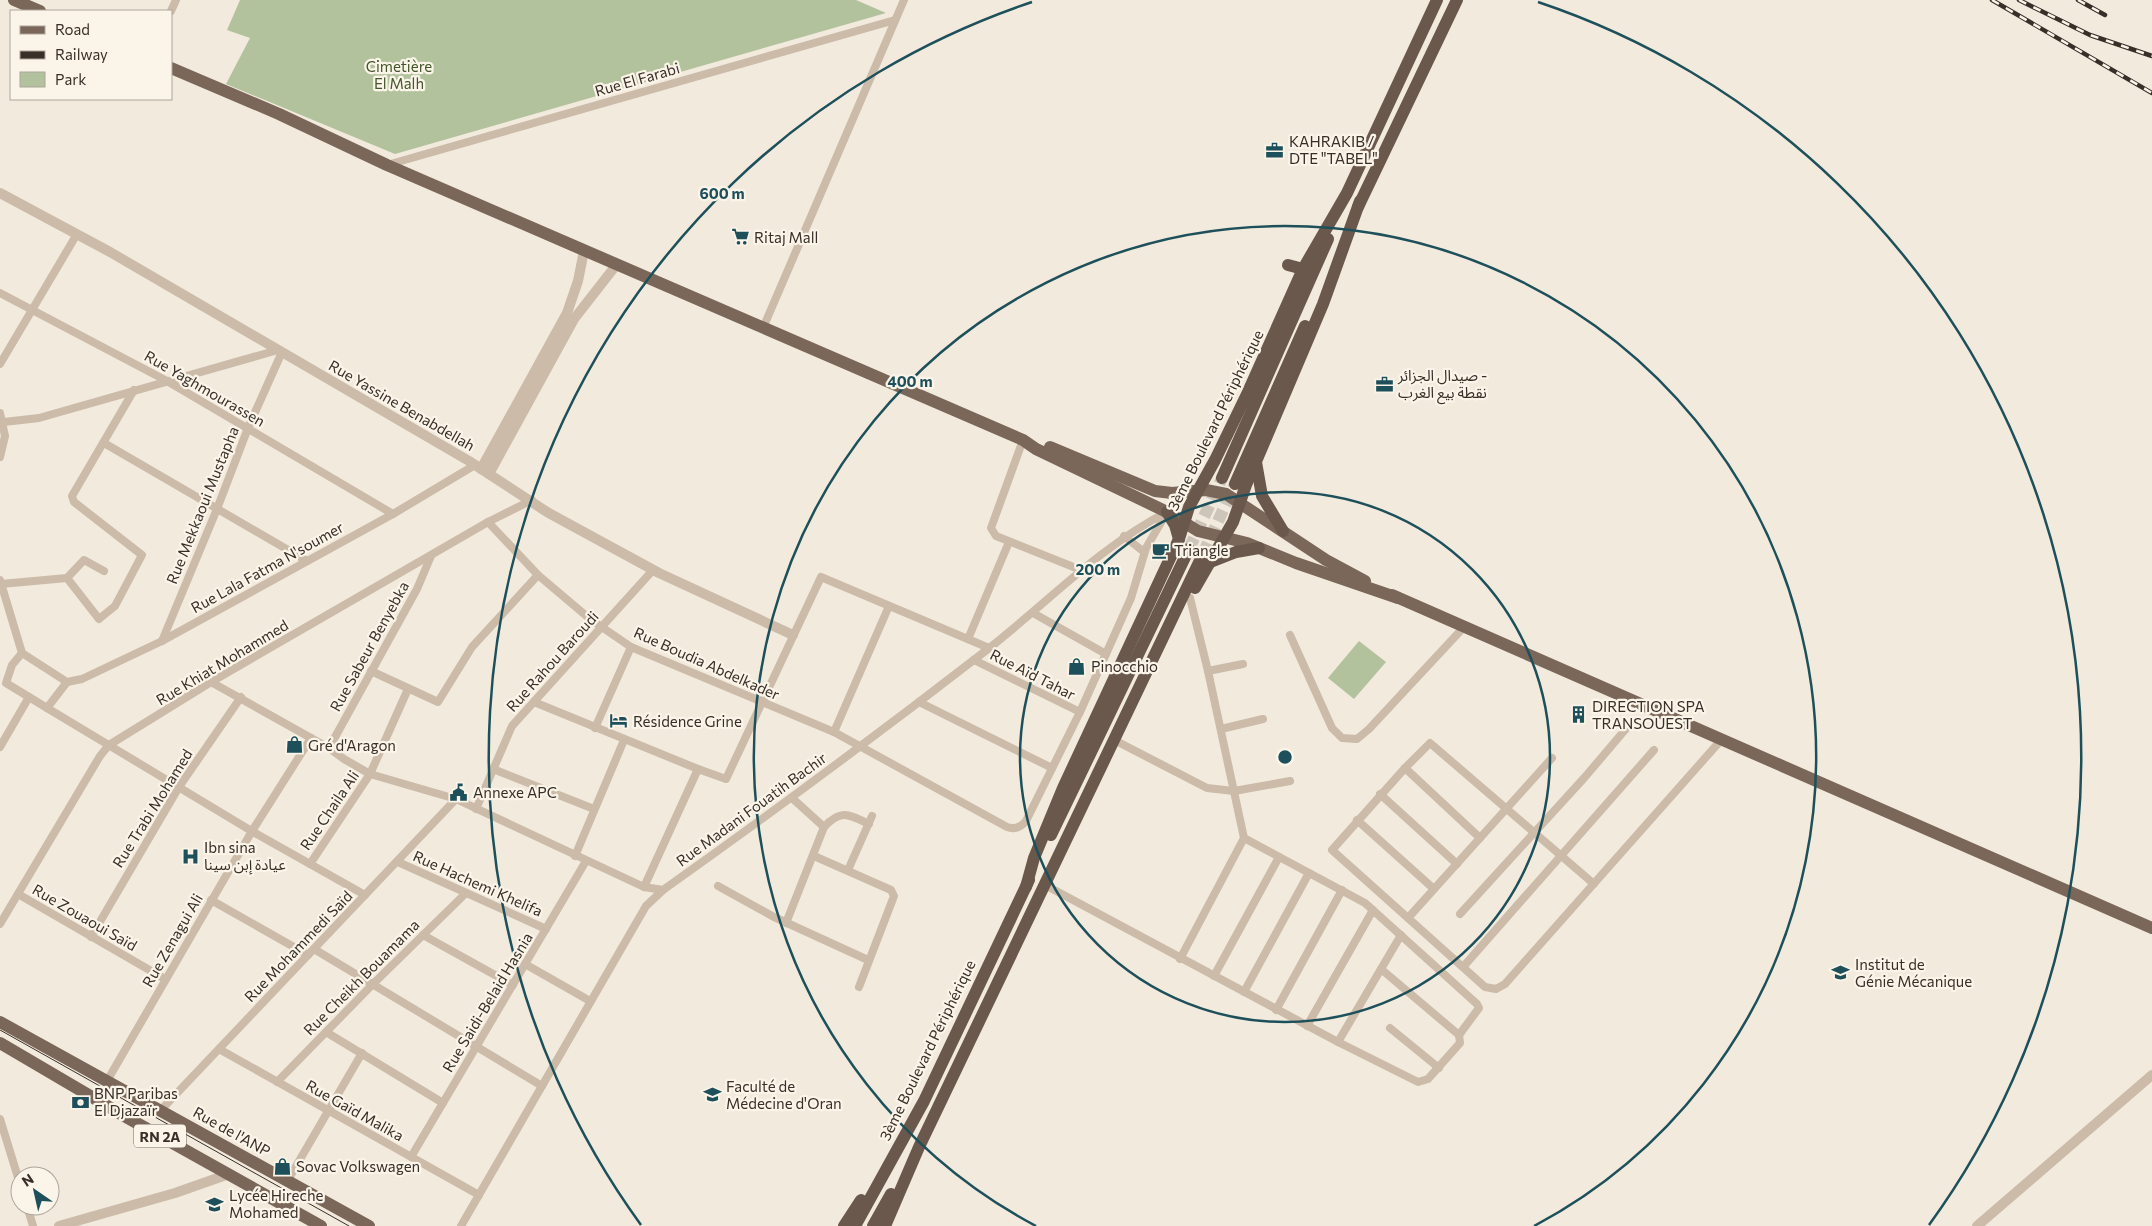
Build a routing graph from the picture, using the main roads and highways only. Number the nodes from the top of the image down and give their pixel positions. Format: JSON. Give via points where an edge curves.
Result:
{"nodes":[{"id":1,"x":14,"y":0,"type":"edge"},
{"id":2,"x":1437,"y":0,"type":"edge"},
{"id":3,"x":1457,"y":0,"type":"edge"},
{"id":4,"x":38,"y":10,"type":"edge"},
{"id":5,"x":172,"y":68,"type":"edge"},
{"id":6,"x":1347,"y":193,"type":"junction"},
{"id":7,"x":1360,"y":201,"type":"junction"},
{"id":8,"x":1288,"y":265,"type":"dead end"},
{"id":9,"x":1303,"y":269,"type":"junction"},
{"id":10,"x":1022,"y":440,"type":"junction"},
{"id":11,"x":1256,"y":462,"type":"junction"},
{"id":12,"x":1222,"y":478,"type":"tunnel mouth"},
{"id":13,"x":1235,"y":484,"type":"tunnel mouth"},
{"id":14,"x":1198,"y":490,"type":"junction"},
{"id":15,"x":1240,"y":502,"type":"junction"},
{"id":16,"x":1167,"y":512,"type":"junction"},
{"id":17,"x":1184,"y":523,"type":"junction"},
{"id":18,"x":1283,"y":531,"type":"junction"},
{"id":19,"x":1224,"y":537,"type":"junction"},
{"id":20,"x":1179,"y":539,"type":"junction"},
{"id":21,"x":1259,"y":548,"type":"junction"},
{"id":22,"x":1188,"y":549,"type":"tunnel mouth"},
{"id":23,"x":1206,"y":558,"type":"junction"},
{"id":24,"x":1398,"y":598,"type":"junction"},
{"id":25,"x":1067,"y":840,"type":"junction"},
{"id":26,"x":1026,"y":888,"type":"junction"},
{"id":27,"x":2152,"y":928,"type":"edge"},
{"id":28,"x":0,"y":1022,"type":"edge"},
{"id":29,"x":0,"y":1043,"type":"edge"},
{"id":30,"x":924,"y":1100,"type":"junction"},
{"id":31,"x":919,"y":1147,"type":"junction"},
{"id":32,"x":321,"y":1226,"type":"edge"},
{"id":33,"x":369,"y":1226,"type":"edge"},
{"id":34,"x":844,"y":1226,"type":"edge"},
{"id":35,"x":855,"y":1226,"type":"edge"},
{"id":36,"x":873,"y":1226,"type":"edge"},
{"id":37,"x":885,"y":1226,"type":"edge"}],
"edges":[{"from":1,"to":4,"type":"main road"},
{"from":2,"to":6,"type":"highway","name":"3ème Boulevard Périphérique"},
{"from":3,"to":7,"type":"highway"},
{"from":5,"to":10,"type":"main road"},
{"from":6,"to":9,"type":"highway","name":"3ème Boulevard Périphérique"},
{"from":6,"to":12,"type":"highway"},
{"from":7,"to":11,"type":"highway","via":[[1324,304]]},
{"from":7,"to":13,"type":"highway"},
{"from":8,"to":9,"type":"highway"},
{"from":9,"to":14,"type":"highway","name":"3ème Boulevard Périphérique","via":[[1248,392]]},
{"from":10,"to":14,"type":"main road","via":[[1039,443],[1155,490],[1172,493]]},
{"from":10,"to":16,"type":"main road"},
{"from":11,"to":15,"type":"highway"},
{"from":11,"to":18,"type":"highway","via":[[1262,496]]},
{"from":14,"to":15,"type":"main road","via":[[1220,492]]},
{"from":14,"to":17,"type":"highway","name":"3ème Boulevard Périphérique"},
{"from":15,"to":18,"type":"main road"},
{"from":15,"to":19,"type":"highway"},
{"from":16,"to":17,"type":"main road"},
{"from":16,"to":20,"type":"highway"},
{"from":17,"to":19,"type":"main road"},
{"from":17,"to":20,"type":"highway","name":"3ème Boulevard Périphérique"},
{"from":18,"to":24,"type":"main road","via":[[1326,560]]},
{"from":19,"to":21,"type":"main road"},
{"from":19,"to":23,"type":"highway"},
{"from":20,"to":26,"type":"highway","name":"3ème Boulevard Périphérique","via":[[1055,806]]},
{"from":21,"to":23,"type":"highway"},
{"from":21,"to":24,"type":"main road"},
{"from":22,"to":26,"type":"highway","name":"3ème Boulevard Périphérique"},
{"from":23,"to":25,"type":"highway"},
{"from":23,"to":25,"type":"highway","via":[[1120,742]]},
{"from":24,"to":27,"type":"main road"},
{"from":25,"to":31,"type":"highway"},
{"from":26,"to":30,"type":"highway","name":"3ème Boulevard Périphérique"},
{"from":28,"to":33,"type":"main road","name":"Rue de l'ANP","number":"RN 2A"},
{"from":29,"to":32,"type":"main road","number":"RN 2A"},
{"from":30,"to":34,"type":"highway"},
{"from":30,"to":35,"type":"highway","name":"3ème Boulevard Périphérique"},
{"from":31,"to":36,"type":"highway"},
{"from":31,"to":37,"type":"highway"}]}
